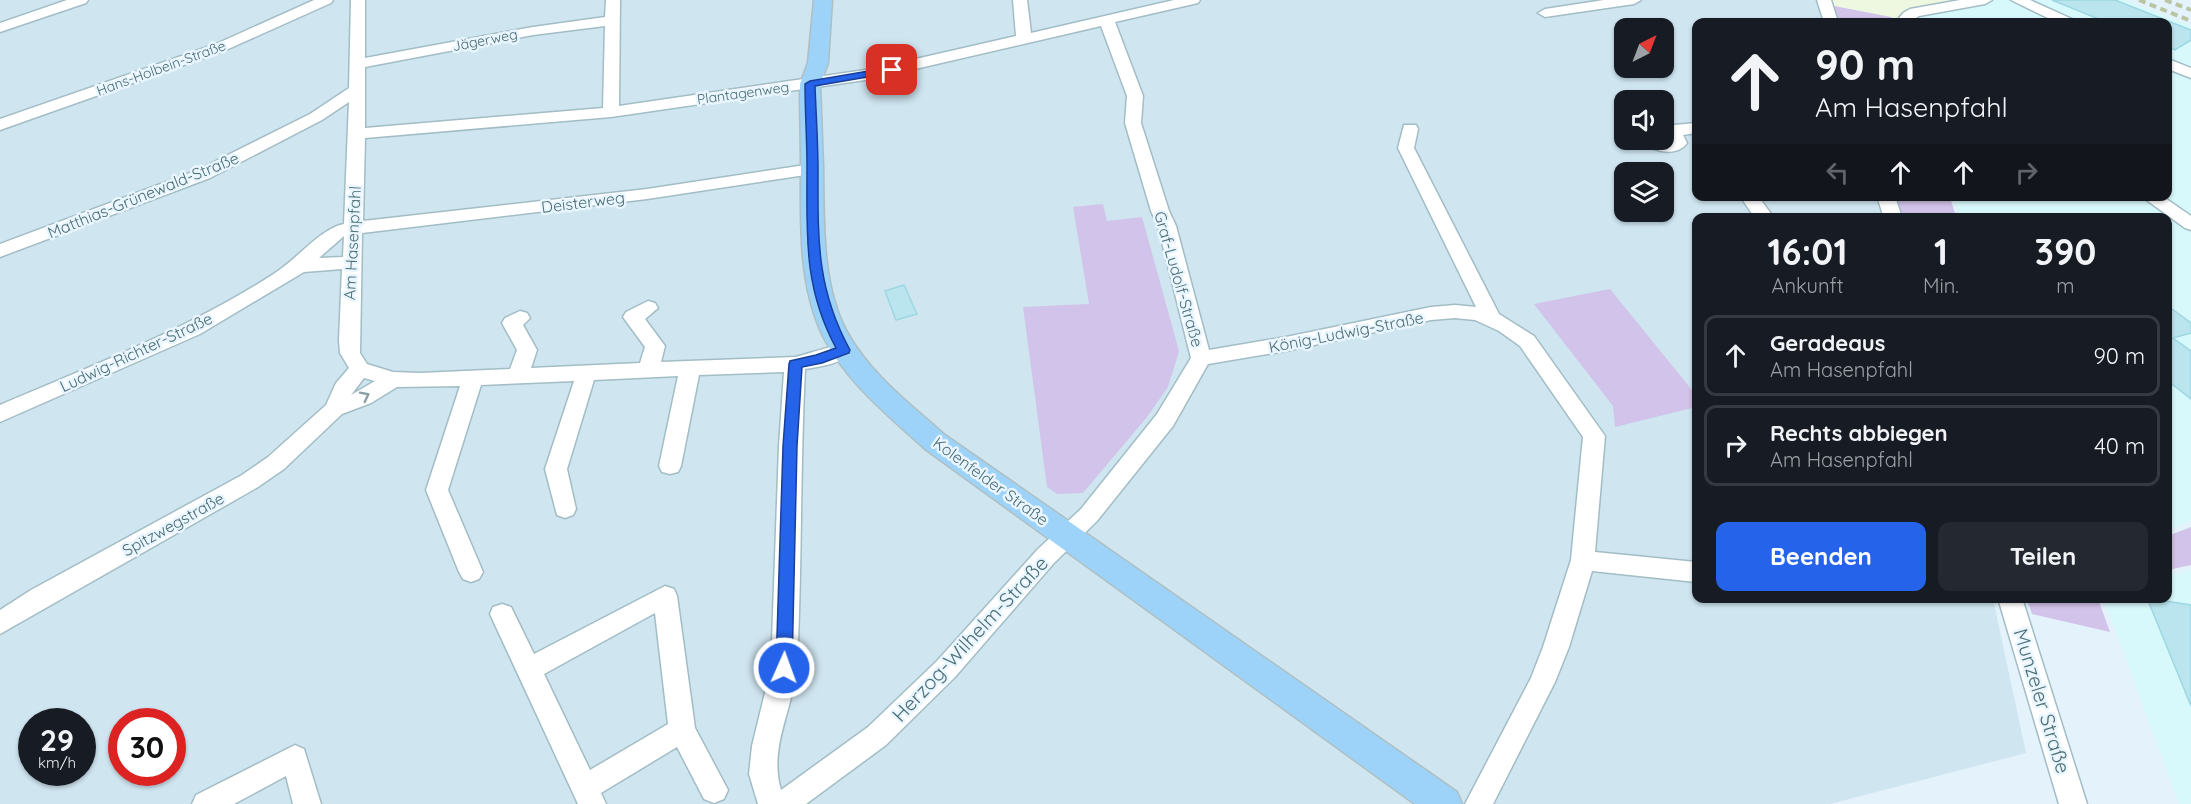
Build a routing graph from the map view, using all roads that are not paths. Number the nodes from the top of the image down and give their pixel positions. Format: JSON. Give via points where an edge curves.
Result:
{"nodes":[{"id":1,"x":81,"y":0,"type":"edge"},
{"id":2,"x":613,"y":0,"type":"edge"},
{"id":3,"x":823,"y":0,"type":"edge"},
{"id":4,"x":1020,"y":0,"type":"edge"},
{"id":5,"x":1190,"y":0,"type":"edge"},
{"id":6,"x":1634,"y":0,"type":"edge"},
{"id":7,"x":1824,"y":0,"type":"edge"},
{"id":8,"x":1985,"y":0,"type":"edge"},
{"id":9,"x":358,"y":1,"type":"edge"},
{"id":10,"x":2016,"y":1,"type":"edge"},
{"id":11,"x":323,"y":2,"type":"edge"},
{"id":12,"x":1545,"y":13,"type":"dead end"},
{"id":13,"x":1830,"y":18,"type":"edge"},
{"id":14,"x":1906,"y":18,"type":"edge"},
{"id":15,"x":2057,"y":18,"type":"edge"},
{"id":16,"x":613,"y":20,"type":"junction"},
{"id":17,"x":1107,"y":21,"type":"junction"},
{"id":18,"x":0,"y":28,"type":"edge"},
{"id":19,"x":1024,"y":40,"type":"junction"},
{"id":20,"x":358,"y":64,"type":"junction"},
{"id":21,"x":2172,"y":66,"type":"edge"},
{"id":22,"x":2191,"y":73,"type":"edge"},
{"id":23,"x":810,"y":84,"type":"junction"},
{"id":24,"x":358,"y":89,"type":"junction"},
{"id":25,"x":611,"y":112,"type":"junction"},
{"id":26,"x":357,"y":114,"type":"junction"},
{"id":27,"x":316,"y":117,"type":"junction"},
{"id":28,"x":0,"y":125,"type":"edge"},
{"id":29,"x":1410,"y":129,"type":"dead end"},
{"id":30,"x":1692,"y":129,"type":"edge"},
{"id":31,"x":1674,"y":131,"type":"edge"},
{"id":32,"x":357,"y":134,"type":"junction"},
{"id":33,"x":812,"y":169,"type":"junction"},
{"id":34,"x":1752,"y":201,"type":"edge"},
{"id":35,"x":2156,"y":201,"type":"edge"},
{"id":36,"x":1761,"y":213,"type":"edge"},
{"id":37,"x":2191,"y":224,"type":"edge"},
{"id":38,"x":354,"y":227,"type":"junction"},
{"id":39,"x":0,"y":251,"type":"edge"},
{"id":40,"x":352,"y":262,"type":"junction"},
{"id":41,"x":299,"y":266,"type":"junction"},
{"id":42,"x":648,"y":308,"type":"dead end"},
{"id":43,"x":520,"y":318,"type":"dead end"},
{"id":44,"x":1491,"y":318,"type":"junction"},
{"id":45,"x":844,"y":350,"type":"junction"},
{"id":46,"x":1200,"y":358,"type":"junction"},
{"id":47,"x":795,"y":364,"type":"junction"},
{"id":48,"x":360,"y":369,"type":"junction"},
{"id":49,"x":690,"y":370,"type":"junction"},
{"id":50,"x":648,"y":371,"type":"junction"},
{"id":51,"x":586,"y":374,"type":"junction"},
{"id":52,"x":518,"y":377,"type":"junction"},
{"id":53,"x":393,"y":379,"type":"junction"},
{"id":54,"x":472,"y":379,"type":"junction"},
{"id":55,"x":335,"y":410,"type":"junction"},
{"id":56,"x":0,"y":414,"type":"edge"},
{"id":57,"x":670,"y":466,"type":"dead end"},
{"id":58,"x":565,"y":509,"type":"dead end"},
{"id":59,"x":1068,"y":536,"type":"junction"},
{"id":60,"x":1583,"y":560,"type":"junction"},
{"id":61,"x":471,"y":572,"type":"dead end"},
{"id":62,"x":1692,"y":572,"type":"edge"},
{"id":63,"x":2012,"y":603,"type":"edge"},
{"id":64,"x":502,"y":614,"type":"dead end"},
{"id":65,"x":0,"y":623,"type":"edge"},
{"id":66,"x":530,"y":669,"type":"junction"},
{"id":67,"x":682,"y":730,"type":"junction"},
{"id":68,"x":714,"y":790,"type":"dead end"},
{"id":69,"x":589,"y":796,"type":"edge"},
{"id":70,"x":206,"y":804,"type":"edge"},
{"id":71,"x":308,"y":804,"type":"edge"},
{"id":72,"x":772,"y":804,"type":"edge"},
{"id":73,"x":784,"y":804,"type":"edge"},
{"id":74,"x":1444,"y":804,"type":"edge"},
{"id":75,"x":1479,"y":804,"type":"edge"},
{"id":76,"x":2073,"y":804,"type":"edge"}],
"edges":[{"from":1,"to":18,"type":"street"},
{"from":2,"to":16,"type":"street"},
{"from":3,"to":23,"type":"main road","name":"Kolenfelder Straße","via":[[818,63]]},
{"from":4,"to":19,"type":"street"},
{"from":5,"to":17,"type":"street","name":"Plantagenweg"},
{"from":6,"to":12,"type":"street"},
{"from":7,"to":13,"type":"street"},
{"from":8,"to":14,"type":"street","via":[[1915,12]]},
{"from":9,"to":11,"type":"street","name":"Hans-Holbein-Straße"},
{"from":9,"to":20,"type":"street","name":"Am Hasenpfahl"},
{"from":10,"to":15,"type":"street"},
{"from":11,"to":28,"type":"street","name":"Hans-Holbein-Straße","via":[[221,47]]},
{"from":16,"to":20,"type":"street","name":"Jägerweg"},
{"from":16,"to":25,"type":"street"},
{"from":17,"to":19,"type":"street","name":"Plantagenweg"},
{"from":17,"to":46,"type":"street","name":"Graf-Ludolf-Straße","via":[[1135,96],[1132,123],[1167,226]]},
{"from":19,"to":23,"type":"street","name":"Plantagenweg"},
{"from":20,"to":24,"type":"street","name":"Am Hasenpfahl"},
{"from":21,"to":22,"type":"street"},
{"from":23,"to":25,"type":"street","name":"Plantagenweg"},
{"from":23,"to":33,"type":"main road","name":"Kolenfelder Straße"},
{"from":24,"to":26,"type":"street","name":"Am Hasenpfahl"},
{"from":24,"to":27,"type":"street","name":"Matthias-Grünewald-Straße"},
{"from":25,"to":32,"type":"street","name":"Plantagenweg"},
{"from":26,"to":27,"type":"street","name":"Matthias-Grünewald-Straße"},
{"from":26,"to":32,"type":"street","name":"Am Hasenpfahl"},
{"from":27,"to":39,"type":"street","name":"Matthias-Grünewald-Straße","via":[[204,174]]},
{"from":29,"to":44,"type":"street","via":[[1406,148]]},
{"from":30,"to":31,"type":"street"},
{"from":32,"to":38,"type":"street","name":"Am Hasenpfahl"},
{"from":33,"to":38,"type":"street","name":"Deisterweg","via":[[647,194]]},
{"from":33,"to":45,"type":"main road","name":"Kolenfelder Straße","via":[[811,220],[817,281],[829,323]]},
{"from":34,"to":36,"type":"street"},
{"from":35,"to":37,"type":"street"},
{"from":38,"to":40,"type":"street","name":"Am Hasenpfahl"},
{"from":38,"to":41,"type":"street","name":"Ludwig-Richter-Straße","via":[[338,231]]},
{"from":40,"to":41,"type":"street","name":"Ludwig-Richter-Straße"},
{"from":40,"to":48,"type":"street","name":"Am Hasenpfahl","via":[[350,353]]},
{"from":41,"to":56,"type":"street","name":"Ludwig-Richter-Straße","via":[[193,329]]},
{"from":42,"to":50,"type":"street","via":[[633,317],[655,346]]},
{"from":43,"to":52,"type":"street","via":[[512,323],[527,350]]},
{"from":44,"to":46,"type":"street","name":"König-Ludwig-Straße","via":[[1452,311]]},
{"from":44,"to":60,"type":"street","name":"König-Ludwig-Straße","via":[[1527,341],[1594,436]]},
{"from":45,"to":47,"type":"street"},
{"from":45,"to":59,"type":"main road","name":"Kolenfelder Straße","via":[[881,393],[935,442]]},
{"from":46,"to":59,"type":"street","name":"Graf-Ludolf-Straße","via":[[1165,420]]},
{"from":47,"to":49,"type":"street"},
{"from":47,"to":72,"type":"street","via":[[784,668],[765,746],[763,774]]},
{"from":48,"to":53,"type":"street"},
{"from":48,"to":55,"type":"street","name":"Spitzwegstraße","via":[[342,388]]},
{"from":49,"to":50,"type":"street"},
{"from":49,"to":57,"type":"street"},
{"from":50,"to":51,"type":"street"},
{"from":51,"to":52,"type":"street"},
{"from":51,"to":58,"type":"street","via":[[556,469]]},
{"from":52,"to":54,"type":"street"},
{"from":53,"to":54,"type":"street"},
{"from":55,"to":53,"type":"street","name":"Spitzwegstraße","one_way":true,"via":[[364,398]]},
{"from":54,"to":61,"type":"street","via":[[437,490]]},
{"from":55,"to":65,"type":"street","name":"Spitzwegstraße","via":[[250,481]]},
{"from":59,"to":73,"type":"street","name":"Herzog-Wilhelm-Straße","via":[[946,669],[877,736]]},
{"from":59,"to":74,"type":"main road","name":"Kolenfelder Straße"},
{"from":60,"to":62,"type":"street"},
{"from":60,"to":75,"type":"street","name":"König-Ludwig-Straße","via":[[1542,682]]},
{"from":63,"to":76,"type":"street","name":"Munzeler Straße"},
{"from":64,"to":66,"type":"street"},
{"from":66,"to":67,"type":"street","via":[[665,596]]},
{"from":66,"to":69,"type":"street"},
{"from":67,"to":68,"type":"street"},
{"from":67,"to":69,"type":"street"},
{"from":70,"to":71,"type":"street","via":[[295,758]]}]}
